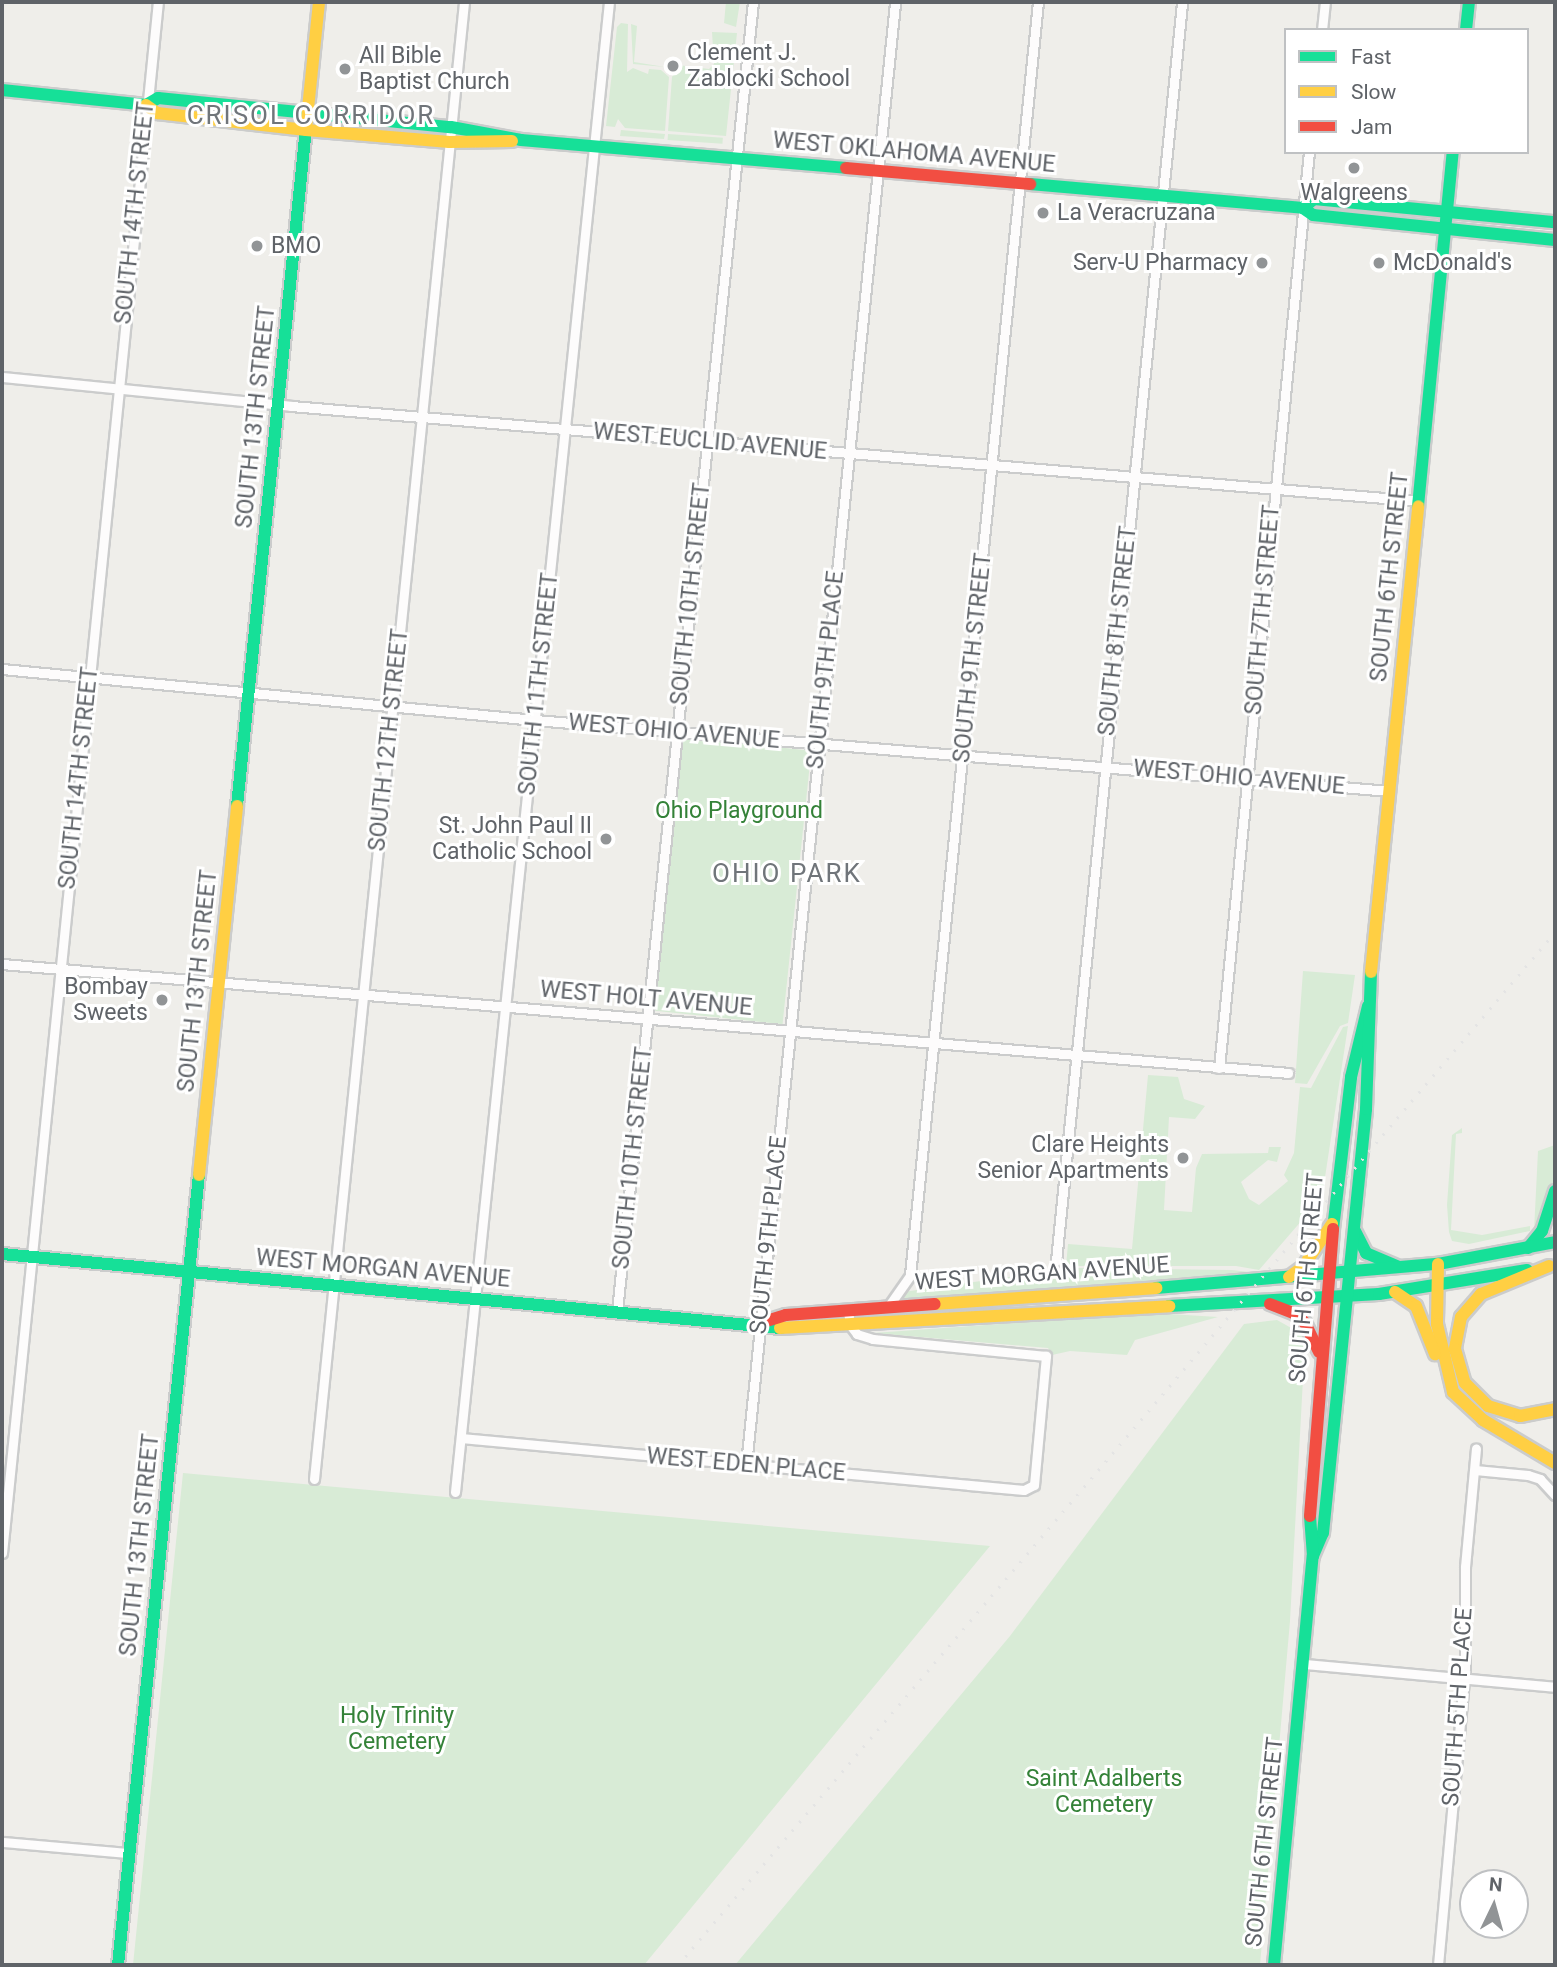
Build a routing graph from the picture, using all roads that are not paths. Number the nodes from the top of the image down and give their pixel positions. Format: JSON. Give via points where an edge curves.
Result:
{"nodes":[{"id":1,"x":158,"y":2,"type":"edge"},
{"id":2,"x":319,"y":2,"type":"edge"},
{"id":3,"x":464,"y":2,"type":"edge"},
{"id":4,"x":609,"y":2,"type":"edge"},
{"id":5,"x":753,"y":2,"type":"edge"},
{"id":6,"x":895,"y":2,"type":"edge"},
{"id":7,"x":1038,"y":2,"type":"edge"},
{"id":8,"x":1182,"y":2,"type":"edge"},
{"id":9,"x":1325,"y":2,"type":"edge"},
{"id":10,"x":1469,"y":2,"type":"edge"},
{"id":11,"x":1322,"y":28,"type":"edge"},
{"id":12,"x":1466,"y":28,"type":"edge"},
{"id":13,"x":2,"y":90,"type":"edge"},
{"id":14,"x":146,"y":105,"type":"junction"},
{"id":15,"x":308,"y":114,"type":"junction"},
{"id":16,"x":451,"y":127,"type":"junction"},
{"id":17,"x":306,"y":130,"type":"junction"},
{"id":18,"x":521,"y":140,"type":"junction"},
{"id":19,"x":449,"y":142,"type":"junction"},
{"id":20,"x":593,"y":146,"type":"junction"},
{"id":21,"x":1309,"y":154,"type":"edge"},
{"id":22,"x":1453,"y":154,"type":"edge"},
{"id":23,"x":735,"y":159,"type":"junction"},
{"id":24,"x":877,"y":171,"type":"junction"},
{"id":25,"x":1019,"y":183,"type":"junction"},
{"id":26,"x":1161,"y":195,"type":"junction"},
{"id":27,"x":1303,"y":208,"type":"junction"},
{"id":28,"x":1447,"y":209,"type":"junction"},
{"id":29,"x":1555,"y":222,"type":"edge"},
{"id":30,"x":1445,"y":227,"type":"junction"},
{"id":31,"x":1555,"y":240,"type":"edge"},
{"id":32,"x":2,"y":377,"type":"edge"},
{"id":33,"x":118,"y":389,"type":"junction"},
{"id":34,"x":278,"y":405,"type":"junction"},
{"id":35,"x":421,"y":418,"type":"junction"},
{"id":36,"x":565,"y":430,"type":"junction"},
{"id":37,"x":706,"y":442,"type":"junction"},
{"id":38,"x":848,"y":453,"type":"junction"},
{"id":39,"x":993,"y":465,"type":"junction"},
{"id":40,"x":1133,"y":478,"type":"junction"},
{"id":41,"x":1274,"y":490,"type":"junction"},
{"id":42,"x":1419,"y":501,"type":"junction"},
{"id":43,"x":2,"y":669,"type":"edge"},
{"id":44,"x":90,"y":679,"type":"junction"},
{"id":45,"x":248,"y":695,"type":"junction"},
{"id":46,"x":392,"y":706,"type":"junction"},
{"id":47,"x":535,"y":720,"type":"junction"},
{"id":48,"x":677,"y":732,"type":"junction"},
{"id":49,"x":819,"y":744,"type":"junction"},
{"id":50,"x":962,"y":754,"type":"junction"},
{"id":51,"x":1104,"y":766,"type":"junction"},
{"id":52,"x":1247,"y":779,"type":"junction"},
{"id":53,"x":1389,"y":791,"type":"junction"},
{"id":54,"x":2,"y":964,"type":"edge"},
{"id":55,"x":59,"y":970,"type":"junction"},
{"id":56,"x":218,"y":985,"type":"junction"},
{"id":57,"x":364,"y":997,"type":"junction"},
{"id":58,"x":1368,"y":1006,"type":"junction"},
{"id":59,"x":503,"y":1009,"type":"junction"},
{"id":60,"x":647,"y":1019,"type":"junction"},
{"id":61,"x":789,"y":1032,"type":"junction"},
{"id":62,"x":933,"y":1044,"type":"junction"},
{"id":63,"x":1075,"y":1056,"type":"junction"},
{"id":64,"x":1219,"y":1068,"type":"junction"},
{"id":65,"x":1288,"y":1073,"type":"dead end"},
{"id":66,"x":1555,"y":1191,"type":"edge"},
{"id":67,"x":1334,"y":1220,"type":"junction"},
{"id":68,"x":1354,"y":1225,"type":"junction"},
{"id":69,"x":1555,"y":1242,"type":"edge"},
{"id":70,"x":1528,"y":1248,"type":"junction"},
{"id":71,"x":2,"y":1254,"type":"edge"},
{"id":72,"x":30,"y":1257,"type":"junction"},
{"id":73,"x":1056,"y":1261,"type":"dead end"},
{"id":74,"x":1438,"y":1264,"type":"junction"},
{"id":75,"x":1552,"y":1265,"type":"edge"},
{"id":76,"x":1408,"y":1268,"type":"junction"},
{"id":77,"x":189,"y":1273,"type":"junction"},
{"id":78,"x":1349,"y":1274,"type":"junction"},
{"id":79,"x":1329,"y":1276,"type":"junction"},
{"id":80,"x":1288,"y":1278,"type":"junction"},
{"id":81,"x":333,"y":1286,"type":"junction"},
{"id":82,"x":1438,"y":1286,"type":"junction"},
{"id":83,"x":1395,"y":1292,"type":"junction"},
{"id":84,"x":1346,"y":1296,"type":"junction"},
{"id":85,"x":475,"y":1298,"type":"junction"},
{"id":86,"x":1327,"y":1298,"type":"junction"},
{"id":87,"x":1267,"y":1302,"type":"junction"},
{"id":88,"x":888,"y":1307,"type":"junction"},
{"id":89,"x":848,"y":1310,"type":"junction"},
{"id":90,"x":617,"y":1311,"type":"junction"},
{"id":91,"x":760,"y":1323,"type":"junction"},
{"id":92,"x":850,"y":1325,"type":"junction"},
{"id":93,"x":1321,"y":1356,"type":"junction"},
{"id":94,"x":1446,"y":1377,"type":"junction"},
{"id":95,"x":1555,"y":1409,"type":"edge"},
{"id":96,"x":461,"y":1438,"type":"junction"},
{"id":97,"x":1476,"y":1450,"type":"dead end"},
{"id":98,"x":1555,"y":1463,"type":"edge"},
{"id":99,"x":746,"y":1465,"type":"junction"},
{"id":100,"x":1475,"y":1470,"type":"junction"},
{"id":101,"x":314,"y":1479,"type":"dead end"},
{"id":102,"x":455,"y":1492,"type":"dead end"},
{"id":103,"x":1555,"y":1495,"type":"edge"},
{"id":104,"x":2,"y":1553,"type":"edge"},
{"id":105,"x":1313,"y":1556,"type":"junction"},
{"id":106,"x":1304,"y":1664,"type":"junction"},
{"id":107,"x":1464,"y":1679,"type":"junction"},
{"id":108,"x":1555,"y":1687,"type":"edge"},
{"id":109,"x":2,"y":1842,"type":"edge"},
{"id":110,"x":130,"y":1853,"type":"junction"},
{"id":111,"x":118,"y":1965,"type":"edge"},
{"id":112,"x":1274,"y":1965,"type":"edge"},
{"id":113,"x":1437,"y":1965,"type":"edge"}],
"edges":[{"from":1,"to":14,"type":"street","name":"SOUTH 14TH STREET"},
{"from":2,"to":15,"type":"main road","name":"SOUTH 13TH STREET"},
{"from":3,"to":16,"type":"street","name":"SOUTH 12TH STREET"},
{"from":4,"to":20,"type":"street","name":"SOUTH 11TH STREET"},
{"from":5,"to":23,"type":"street","name":"SOUTH 10TH STREET"},
{"from":6,"to":24,"type":"street","name":"SOUTH 9TH PLACE"},
{"from":7,"to":25,"type":"street","name":"SOUTH 9TH STREET"},
{"from":8,"to":26,"type":"street","name":"SOUTH 8TH STREET"},
{"from":9,"to":11,"type":"street"},
{"from":10,"to":12,"type":"main road"},
{"from":13,"to":14,"type":"main road","name":"WEST OKLAHOMA AVENUE"},
{"from":14,"to":15,"type":"main road","name":"WEST OKLAHOMA AVENUE","via":[[158,98]]},
{"from":14,"to":17,"type":"main road","name":"WEST OKLAHOMA AVENUE","via":[[157,113]]},
{"from":14,"to":33,"type":"street","name":"SOUTH 14TH STREET"},
{"from":15,"to":16,"type":"main road","name":"WEST OKLAHOMA AVENUE"},
{"from":15,"to":17,"type":"main road","name":"SOUTH 13TH STREET"},
{"from":16,"to":18,"type":"main road","name":"WEST OKLAHOMA AVENUE"},
{"from":16,"to":19,"type":"street","name":"SOUTH 12TH STREET"},
{"from":17,"to":19,"type":"main road","name":"WEST OKLAHOMA AVENUE"},
{"from":17,"to":34,"type":"main road","name":"SOUTH 13TH STREET"},
{"from":18,"to":19,"type":"main road","name":"WEST OKLAHOMA AVENUE"},
{"from":18,"to":20,"type":"main road","name":"WEST OKLAHOMA AVENUE"},
{"from":19,"to":35,"type":"street","name":"SOUTH 12TH STREET"},
{"from":20,"to":23,"type":"main road","name":"WEST OKLAHOMA AVENUE"},
{"from":20,"to":36,"type":"street","name":"SOUTH 11TH STREET"},
{"from":21,"to":27,"type":"street","name":"SOUTH 7TH STREET"},
{"from":22,"to":28,"type":"main road","name":"SOUTH 6TH STREET"},
{"from":23,"to":24,"type":"main road","name":"WEST OKLAHOMA AVENUE"},
{"from":23,"to":37,"type":"street","name":"SOUTH 10TH STREET"},
{"from":24,"to":25,"type":"main road","name":"WEST OKLAHOMA AVENUE"},
{"from":24,"to":38,"type":"street","name":"SOUTH 9TH PLACE"},
{"from":25,"to":26,"type":"main road","name":"WEST OKLAHOMA AVENUE"},
{"from":25,"to":39,"type":"street","name":"SOUTH 9TH STREET"},
{"from":26,"to":27,"type":"main road","name":"WEST OKLAHOMA AVENUE"},
{"from":26,"to":40,"type":"street","name":"SOUTH 8TH STREET"},
{"from":27,"to":28,"type":"main road","name":"WEST OKLAHOMA AVENUE","via":[[1314,199]]},
{"from":27,"to":30,"type":"main road","name":"WEST OKLAHOMA AVENUE","via":[[1313,215]]},
{"from":27,"to":41,"type":"street","name":"SOUTH 7TH STREET"},
{"from":28,"to":29,"type":"main road","name":"WEST OKLAHOMA AVENUE"},
{"from":28,"to":30,"type":"main road","name":"SOUTH 6TH STREET"},
{"from":30,"to":31,"type":"main road","name":"WEST OKLAHOMA AVENUE"},
{"from":30,"to":42,"type":"main road","name":"SOUTH 6TH STREET"},
{"from":32,"to":33,"type":"street","name":"WEST EUCLID AVENUE"},
{"from":33,"to":34,"type":"street","name":"WEST EUCLID AVENUE"},
{"from":33,"to":44,"type":"street","name":"SOUTH 14TH STREET"},
{"from":34,"to":35,"type":"street","name":"WEST EUCLID AVENUE"},
{"from":34,"to":45,"type":"main road","name":"SOUTH 13TH STREET"},
{"from":35,"to":36,"type":"street","name":"WEST EUCLID AVENUE"},
{"from":35,"to":46,"type":"street","name":"SOUTH 12TH STREET"},
{"from":36,"to":37,"type":"street","name":"WEST EUCLID AVENUE"},
{"from":36,"to":47,"type":"street","name":"SOUTH 11TH STREET"},
{"from":37,"to":38,"type":"street","name":"WEST EUCLID AVENUE"},
{"from":37,"to":48,"type":"street","name":"SOUTH 10TH STREET"},
{"from":38,"to":39,"type":"street","name":"WEST EUCLID AVENUE"},
{"from":38,"to":49,"type":"street","name":"SOUTH 9TH PLACE"},
{"from":39,"to":40,"type":"street","name":"WEST EUCLID AVENUE"},
{"from":39,"to":50,"type":"street","name":"SOUTH 9TH STREET"},
{"from":40,"to":41,"type":"street","name":"WEST EUCLID AVENUE"},
{"from":40,"to":51,"type":"street","name":"SOUTH 8TH STREET"},
{"from":41,"to":42,"type":"street","name":"WEST EUCLID AVENUE"},
{"from":41,"to":52,"type":"street","name":"SOUTH 7TH STREET"},
{"from":42,"to":53,"type":"main road","name":"SOUTH 6TH STREET"},
{"from":43,"to":44,"type":"street","name":"WEST OHIO AVENUE"},
{"from":44,"to":45,"type":"street","name":"WEST OHIO AVENUE"},
{"from":44,"to":55,"type":"street","name":"SOUTH 14TH STREET"},
{"from":45,"to":46,"type":"street","name":"WEST OHIO AVENUE"},
{"from":45,"to":56,"type":"main road","name":"SOUTH 13TH STREET"},
{"from":46,"to":47,"type":"street","name":"WEST OHIO AVENUE"},
{"from":46,"to":57,"type":"street","name":"SOUTH 12TH STREET"},
{"from":47,"to":48,"type":"street","name":"WEST OHIO AVENUE"},
{"from":47,"to":59,"type":"street","name":"SOUTH 11TH STREET"},
{"from":48,"to":49,"type":"street","name":"WEST OHIO AVENUE"},
{"from":48,"to":60,"type":"street","name":"SOUTH 10TH STREET"},
{"from":49,"to":50,"type":"street","name":"WEST OHIO AVENUE"},
{"from":49,"to":61,"type":"street","name":"SOUTH 9TH PLACE"},
{"from":50,"to":51,"type":"street","name":"WEST OHIO AVENUE"},
{"from":50,"to":62,"type":"street","name":"SOUTH 9TH STREET"},
{"from":51,"to":52,"type":"street","name":"WEST OHIO AVENUE"},
{"from":51,"to":63,"type":"street","name":"SOUTH 8TH STREET"},
{"from":52,"to":53,"type":"street","name":"WEST OHIO AVENUE"},
{"from":52,"to":64,"type":"street","name":"SOUTH 7TH STREET"},
{"from":53,"to":58,"type":"main road","name":"SOUTH 6TH STREET"},
{"from":54,"to":55,"type":"street","name":"WEST HOLT AVENUE"},
{"from":55,"to":56,"type":"street","name":"WEST HOLT AVENUE"},
{"from":55,"to":72,"type":"street","name":"SOUTH 14TH STREET"},
{"from":56,"to":57,"type":"street","name":"WEST HOLT AVENUE"},
{"from":56,"to":77,"type":"main road","name":"SOUTH 13TH STREET"},
{"from":57,"to":59,"type":"street","name":"WEST HOLT AVENUE"},
{"from":57,"to":81,"type":"street","name":"SOUTH 12TH STREET"},
{"from":58,"to":67,"type":"main road","name":"SOUTH 6TH STREET","via":[[1351,1077]]},
{"from":58,"to":68,"type":"main road","name":"SOUTH 6TH STREET","via":[[1372,1030]]},
{"from":59,"to":60,"type":"street","name":"WEST HOLT AVENUE"},
{"from":59,"to":85,"type":"street","name":"SOUTH 11TH STREET"},
{"from":60,"to":61,"type":"street","name":"WEST HOLT AVENUE"},
{"from":60,"to":90,"type":"street","name":"SOUTH 10TH STREET"},
{"from":61,"to":62,"type":"street","name":"WEST HOLT AVENUE"},
{"from":61,"to":91,"type":"street","name":"SOUTH 9TH PLACE"},
{"from":62,"to":63,"type":"street","name":"WEST HOLT AVENUE"},
{"from":62,"to":88,"type":"street","name":"SOUTH 9TH STREET","via":[[910,1275]]},
{"from":63,"to":64,"type":"street","name":"WEST HOLT AVENUE"},
{"from":63,"to":73,"type":"street","name":"SOUTH 8TH STREET"},
{"from":64,"to":65,"type":"street","name":"WEST HOLT AVENUE"},
{"from":66,"to":70,"type":"main road","via":[[1542,1231]]},
{"from":67,"to":79,"type":"main road","name":"SOUTH 6TH STREET"},
{"from":67,"to":80,"type":"main road","via":[[1303,1267]]},
{"from":68,"to":76,"type":"main road","via":[[1360,1245],[1373,1259]]},
{"from":68,"to":78,"type":"main road","name":"SOUTH 6TH STREET"},
{"from":69,"to":70,"type":"main road"},
{"from":70,"to":74,"type":"main road"},
{"from":71,"to":72,"type":"main road","name":"WEST MORGAN AVENUE"},
{"from":72,"to":77,"type":"main road","name":"WEST MORGAN AVENUE"},
{"from":72,"to":104,"type":"street","name":"SOUTH 14TH STREET"},
{"from":74,"to":76,"type":"main road"},
{"from":74,"to":82,"type":"main road"},
{"from":75,"to":82,"type":"main road"},
{"from":75,"to":95,"type":"main road","via":[[1481,1294],[1461,1317],[1455,1349],[1465,1382],[1488,1406],[1520,1416]]},
{"from":76,"to":78,"type":"main road"},
{"from":77,"to":81,"type":"main road","name":"WEST MORGAN AVENUE"},
{"from":77,"to":110,"type":"main road","name":"SOUTH 13TH STREET"},
{"from":78,"to":79,"type":"main road"},
{"from":78,"to":84,"type":"main road","name":"SOUTH 6TH STREET"},
{"from":79,"to":80,"type":"main road","name":"WEST MORGAN AVENUE"},
{"from":79,"to":86,"type":"main road","name":"SOUTH 6TH STREET"},
{"from":80,"to":88,"type":"main road","name":"WEST MORGAN AVENUE"},
{"from":81,"to":85,"type":"main road","name":"WEST MORGAN AVENUE"},
{"from":81,"to":101,"type":"street","name":"SOUTH 12TH STREET"},
{"from":82,"to":83,"type":"main road"},
{"from":82,"to":94,"type":"main road","via":[[1437,1324]]},
{"from":83,"to":84,"type":"main road"},
{"from":83,"to":94,"type":"main road","via":[[1416,1306]]},
{"from":84,"to":86,"type":"main road"},
{"from":84,"to":105,"type":"main road","name":"SOUTH 6TH STREET","via":[[1323,1533]]},
{"from":85,"to":90,"type":"main road","name":"WEST MORGAN AVENUE"},
{"from":85,"to":96,"type":"street","name":"SOUTH 11TH STREET"},
{"from":86,"to":87,"type":"main road","name":"WEST MORGAN AVENUE"},
{"from":86,"to":93,"type":"main road","name":"SOUTH 6TH STREET"},
{"from":87,"to":92,"type":"main road","name":"WEST MORGAN AVENUE"},
{"from":87,"to":93,"type":"main road","via":[[1306,1323]]},
{"from":88,"to":89,"type":"main road","name":"WEST MORGAN AVENUE"},
{"from":89,"to":91,"type":"main road","name":"WEST MORGAN AVENUE","via":[[786,1315]]},
{"from":89,"to":92,"type":"street"},
{"from":90,"to":91,"type":"main road","name":"WEST MORGAN AVENUE"},
{"from":91,"to":92,"type":"main road","name":"WEST MORGAN AVENUE","via":[[787,1329]]},
{"from":91,"to":99,"type":"street","name":"SOUTH 9TH PLACE"},
{"from":92,"to":99,"type":"street","name":"WEST EDEN PLACE","via":[[857,1334],[873,1339],[1046,1356],[1031,1487]]},
{"from":93,"to":105,"type":"main road","name":"SOUTH 6TH STREET","via":[[1309,1532]]},
{"from":94,"to":98,"type":"main road","via":[[1468,1409]]},
{"from":96,"to":99,"type":"street","name":"WEST EDEN PLACE"},
{"from":96,"to":102,"type":"street","name":"SOUTH 11TH STREET"},
{"from":97,"to":100,"type":"street","name":"SOUTH 5TH PLACE"},
{"from":100,"to":103,"type":"street","via":[[1528,1475],[1540,1479]]},
{"from":100,"to":107,"type":"street","name":"SOUTH 5TH PLACE","via":[[1465,1567]]},
{"from":105,"to":106,"type":"main road","name":"SOUTH 6TH STREET"},
{"from":106,"to":107,"type":"street"},
{"from":106,"to":112,"type":"main road","name":"SOUTH 6TH STREET"},
{"from":107,"to":108,"type":"street"},
{"from":107,"to":113,"type":"street","name":"SOUTH 5TH PLACE"},
{"from":109,"to":110,"type":"street"},
{"from":110,"to":111,"type":"main road","name":"SOUTH 13TH STREET"}]}
